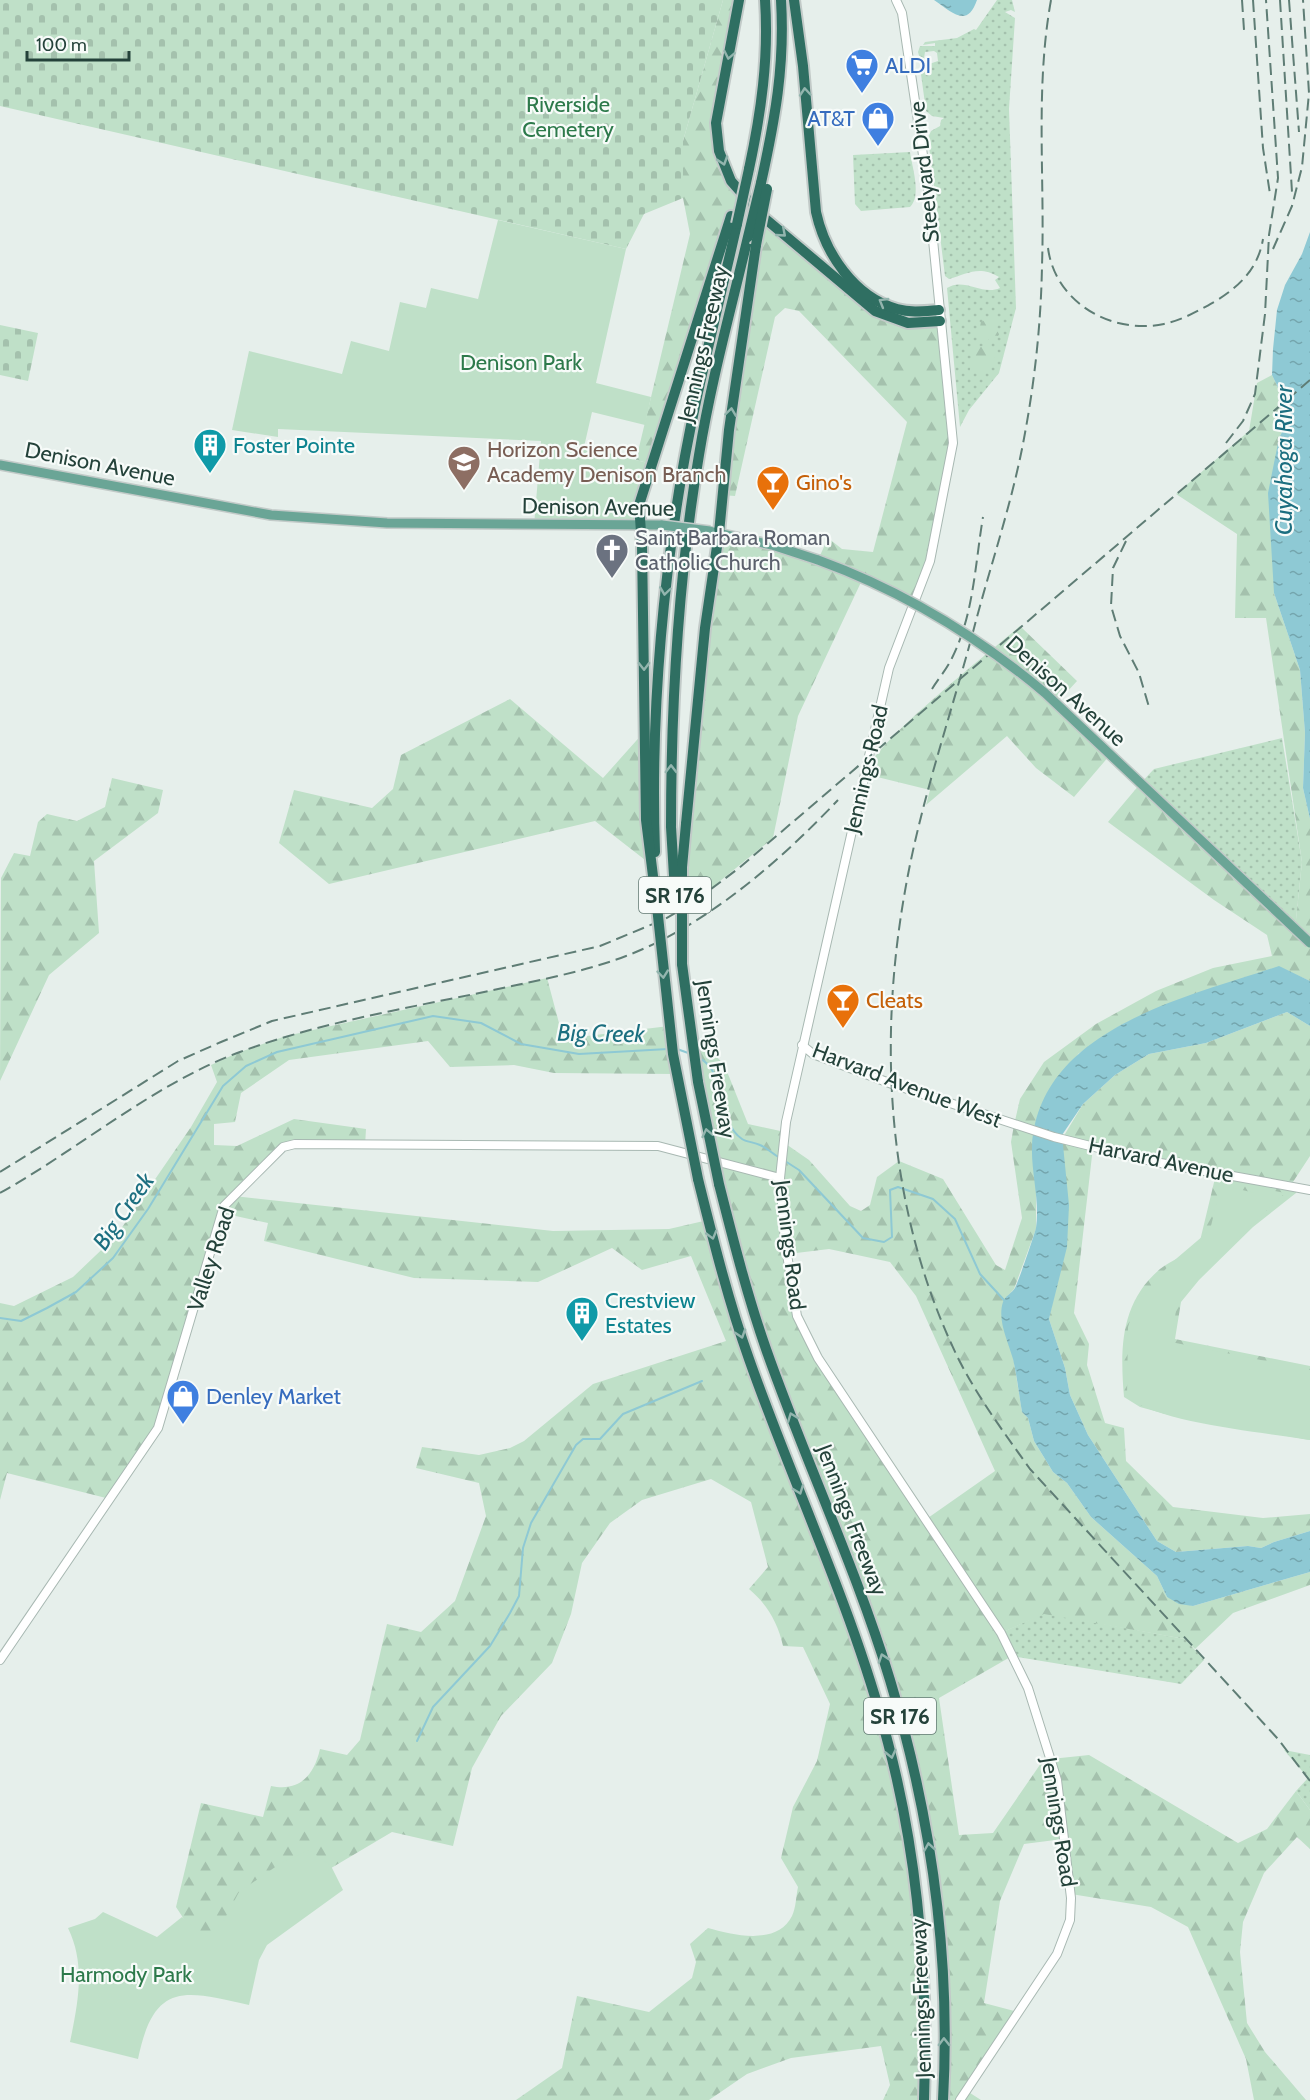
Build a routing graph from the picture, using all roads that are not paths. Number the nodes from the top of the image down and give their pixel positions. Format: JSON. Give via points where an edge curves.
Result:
{"nodes":[{"id":1,"x":739,"y":0,"type":"edge"},
{"id":2,"x":765,"y":0,"type":"edge"},
{"id":3,"x":781,"y":0,"type":"edge"},
{"id":4,"x":794,"y":0,"type":"edge"},
{"id":5,"x":896,"y":0,"type":"edge"},
{"id":6,"x":734,"y":220,"type":"junction"},
{"id":7,"x":752,"y":241,"type":"junction"},
{"id":8,"x":940,"y":316,"type":"junction"},
{"id":9,"x":0,"y":465,"type":"edge"},
{"id":10,"x":639,"y":524,"type":"junction"},
{"id":11,"x":714,"y":532,"type":"junction"},
{"id":12,"x":650,"y":819,"type":"junction"},
{"id":13,"x":1310,"y":944,"type":"edge"},
{"id":14,"x":682,"y":964,"type":"junction"},
{"id":15,"x":802,"y":1045,"type":"junction"},
{"id":16,"x":1014,"y":1125,"type":"joint"},
{"id":17,"x":780,"y":1178,"type":"junction"},
{"id":18,"x":1310,"y":1190,"type":"edge"},
{"id":19,"x":0,"y":1660,"type":"edge"},
{"id":20,"x":962,"y":2098,"type":"edge"},
{"id":21,"x":924,"y":2100,"type":"edge"},
{"id":22,"x":943,"y":2100,"type":"edge"}],
"edges":[{"from":1,"to":8,"type":"highway","one_way":true,"via":[[716,123],[719,151],[731,181],[762,216],[874,311],[908,323]]},
{"from":2,"to":6,"type":"highway","bridge":true,"via":[[760,118]]},
{"from":3,"to":7,"type":"highway","bridge":true,"via":[[783,60],[777,110]]},
{"from":8,"to":4,"type":"highway","one_way":true,"via":[[909,312],[879,301],[843,271],[822,235],[816,212]]},
{"from":5,"to":8,"type":"street","name":"Steelyard Drive","via":[[902,12],[917,101]]},
{"from":6,"to":10,"type":"highway","via":[[639,505]]},
{"from":6,"to":12,"type":"highway","name":"Jennings Freeway","one_way":true,"via":[[674,524],[658,663]]},
{"from":11,"to":7,"type":"highway","one_way":true},
{"from":14,"to":7,"type":"highway","name":"Jennings Freeway","number":"SR 176","one_way":true,"bridge":true,"via":[[671,827],[674,683],[684,550],[706,415]]},
{"from":8,"to":15,"type":"street","name":"Jennings Road","via":[[953,443],[930,561],[889,668]]},
{"from":9,"to":10,"type":"main road","name":"Denison Avenue","via":[[271,515],[397,523]]},
{"from":10,"to":11,"type":"main road","name":"Denison Avenue","bridge":true},
{"from":10,"to":12,"type":"highway","one_way":true},
{"from":11,"to":13,"type":"main road","name":"Denison Avenue","bridge":true,"via":[[818,560],[911,600],[1005,660],[1045,693]]},
{"from":11,"to":14,"type":"highway","bridge":true,"via":[[682,867]]},
{"from":12,"to":21,"type":"highway","name":"Jennings Freeway","number":"SR 176","one_way":true,"bridge":true,"via":[[673,1054],[698,1179],[748,1357],[847,1612],[888,1744],[911,1855],[922,1948]]},
{"from":22,"to":14,"type":"highway","name":"Jennings Freeway","number":"SR 176","one_way":true,"bridge":true,"via":[[945,2043],[939,1925],[930,1849],[912,1759],[867,1614],[751,1305],[718,1184],[700,1098]]},
{"from":15,"to":16,"type":"street","name":"Harvard Avenue West","via":[[813,1054]]},
{"from":15,"to":17,"type":"street","name":"Jennings Road","via":[[790,1094]]},
{"from":16,"to":18,"type":"street","name":"Harvard Avenue","via":[[1206,1172]]},
{"from":17,"to":19,"type":"street","name":"Valley Road","via":[[658,1146],[296,1144],[283,1148],[224,1206],[158,1428]]},
{"from":17,"to":20,"type":"street","name":"Jennings Road","via":[[797,1316],[818,1358],[1001,1633],[1028,1688],[1057,1780],[1071,1898],[1065,1936]]}]}
